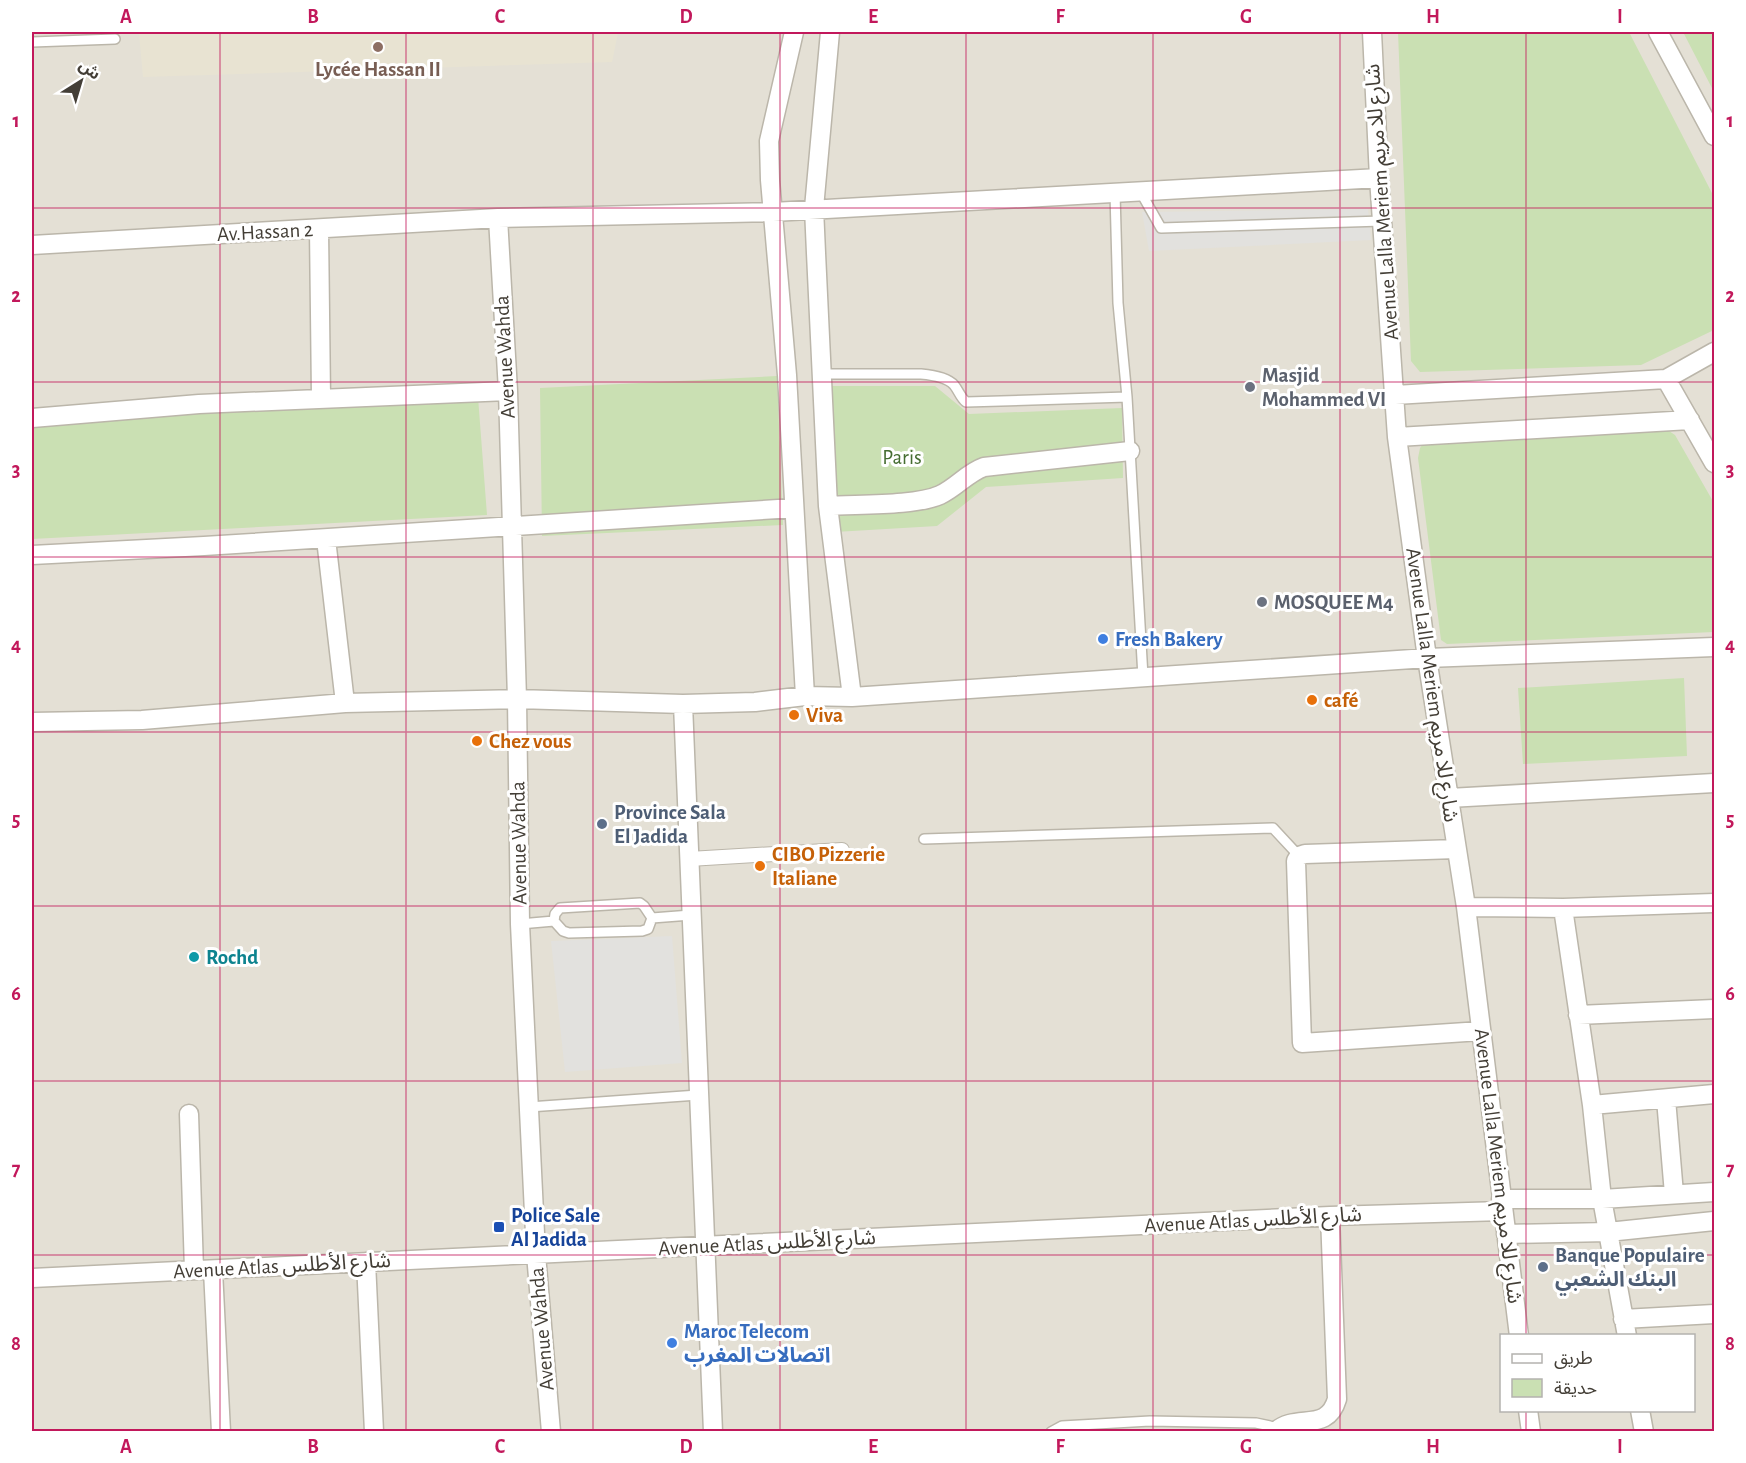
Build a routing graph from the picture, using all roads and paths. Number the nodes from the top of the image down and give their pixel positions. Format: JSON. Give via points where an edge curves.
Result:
{"nodes":[{"id":1,"x":794,"y":32,"type":"edge"},
{"id":2,"x":830,"y":32,"type":"edge"},
{"id":3,"x":1372,"y":32,"type":"edge"},
{"id":4,"x":1658,"y":32,"type":"edge"},
{"id":5,"x":115,"y":39,"type":"dead end"},
{"id":6,"x":32,"y":42,"type":"edge"},
{"id":7,"x":1714,"y":136,"type":"edge"},
{"id":8,"x":1379,"y":178,"type":"junction"},
{"id":9,"x":1140,"y":192,"type":"junction"},
{"id":10,"x":1115,"y":193,"type":"junction"},
{"id":11,"x":814,"y":208,"type":"junction"},
{"id":12,"x":773,"y":212,"type":"junction"},
{"id":13,"x":498,"y":218,"type":"junction"},
{"id":14,"x":1382,"y":221,"type":"junction"},
{"id":15,"x":319,"y":229,"type":"junction"},
{"id":16,"x":32,"y":245,"type":"edge"},
{"id":17,"x":1714,"y":352,"type":"edge"},
{"id":18,"x":822,"y":374,"type":"junction"},
{"id":19,"x":1666,"y":379,"type":"junction"},
{"id":20,"x":508,"y":391,"type":"junction"},
{"id":21,"x":1395,"y":395,"type":"junction"},
{"id":22,"x":321,"y":397,"type":"junction"},
{"id":23,"x":1127,"y":398,"type":"junction"},
{"id":24,"x":32,"y":418,"type":"edge"},
{"id":25,"x":1690,"y":420,"type":"junction"},
{"id":26,"x":1397,"y":437,"type":"junction"},
{"id":27,"x":1130,"y":451,"type":"junction"},
{"id":28,"x":1714,"y":463,"type":"edge"},
{"id":29,"x":828,"y":506,"type":"junction"},
{"id":30,"x":795,"y":508,"type":"junction"},
{"id":31,"x":512,"y":527,"type":"junction"},
{"id":32,"x":326,"y":539,"type":"junction"},
{"id":33,"x":32,"y":555,"type":"edge"},
{"id":34,"x":1714,"y":647,"type":"edge"},
{"id":35,"x":1427,"y":658,"type":"junction"},
{"id":36,"x":1143,"y":677,"type":"junction"},
{"id":37,"x":806,"y":696,"type":"junction"},
{"id":38,"x":852,"y":697,"type":"junction"},
{"id":39,"x":517,"y":699,"type":"junction"},
{"id":40,"x":345,"y":704,"type":"junction"},
{"id":41,"x":683,"y":704,"type":"junction"},
{"id":42,"x":32,"y":722,"type":"edge"},
{"id":43,"x":1714,"y":783,"type":"edge"},
{"id":44,"x":1449,"y":798,"type":"junction"},
{"id":45,"x":924,"y":839,"type":"dead end"},
{"id":46,"x":1456,"y":849,"type":"junction"},
{"id":47,"x":842,"y":850,"type":"dead end"},
{"id":48,"x":1299,"y":856,"type":"junction"},
{"id":49,"x":689,"y":859,"type":"junction"},
{"id":50,"x":1714,"y":903,"type":"edge"},
{"id":51,"x":1466,"y":907,"type":"junction"},
{"id":52,"x":1563,"y":908,"type":"junction"},
{"id":53,"x":691,"y":915,"type":"junction"},
{"id":54,"x":652,"y":918,"type":"junction"},
{"id":55,"x":554,"y":921,"type":"junction"},
{"id":56,"x":520,"y":924,"type":"junction"},
{"id":57,"x":1714,"y":1009,"type":"edge"},
{"id":58,"x":1578,"y":1015,"type":"junction"},
{"id":59,"x":1481,"y":1030,"type":"junction"},
{"id":60,"x":1714,"y":1094,"type":"edge"},
{"id":61,"x":698,"y":1095,"type":"junction"},
{"id":62,"x":1666,"y":1099,"type":"junction"},
{"id":63,"x":1592,"y":1105,"type":"junction"},
{"id":64,"x":529,"y":1107,"type":"junction"},
{"id":65,"x":189,"y":1114,"type":"dead end"},
{"id":66,"x":1714,"y":1192,"type":"edge"},
{"id":67,"x":1674,"y":1194,"type":"junction"},
{"id":68,"x":1602,"y":1198,"type":"junction"},
{"id":69,"x":1502,"y":1205,"type":"junction"},
{"id":70,"x":1330,"y":1216,"type":"junction"},
{"id":71,"x":1714,"y":1221,"type":"edge"},
{"id":72,"x":1608,"y":1232,"type":"junction"},
{"id":73,"x":1506,"y":1234,"type":"junction"},
{"id":74,"x":704,"y":1246,"type":"junction"},
{"id":75,"x":536,"y":1254,"type":"junction"},
{"id":76,"x":366,"y":1262,"type":"junction"},
{"id":77,"x":213,"y":1269,"type":"junction"},
{"id":78,"x":194,"y":1270,"type":"junction"},
{"id":79,"x":32,"y":1278,"type":"edge"},
{"id":80,"x":1714,"y":1314,"type":"edge"},
{"id":81,"x":1625,"y":1327,"type":"edge"},
{"id":82,"x":1519,"y":1334,"type":"edge"},
{"id":83,"x":1528,"y":1412,"type":"edge"},
{"id":84,"x":1640,"y":1412,"type":"edge"},
{"id":85,"x":1277,"y":1430,"type":"edge"},
{"id":86,"x":221,"y":1431,"type":"edge"},
{"id":87,"x":375,"y":1431,"type":"edge"},
{"id":88,"x":551,"y":1431,"type":"edge"},
{"id":89,"x":712,"y":1431,"type":"edge"},
{"id":90,"x":1051,"y":1431,"type":"edge"},
{"id":91,"x":1531,"y":1431,"type":"edge"},
{"id":92,"x":1644,"y":1431,"type":"edge"}],
"edges":[{"from":1,"to":12,"type":"street","via":[[769,141]]},
{"from":2,"to":11,"type":"street"},
{"from":3,"to":8,"type":"street","name":"Avenue Lalla Meriem شارع للا مريم"},
{"from":4,"to":7,"type":"street"},
{"from":5,"to":6,"type":"lane"},
{"from":8,"to":9,"type":"street","name":"Av.Hassan 2"},
{"from":8,"to":14,"type":"street","name":"Avenue Lalla Meriem شارع للا مريم"},
{"from":9,"to":10,"type":"street","name":"Av.Hassan 2"},
{"from":9,"to":14,"type":"lane","via":[[1161,228]]},
{"from":10,"to":11,"type":"street","name":"Av.Hassan 2"},
{"from":10,"to":23,"type":"lane","via":[[1118,303]]},
{"from":11,"to":12,"type":"street","name":"Av.Hassan 2"},
{"from":11,"to":18,"type":"street"},
{"from":12,"to":13,"type":"street","name":"Av.Hassan 2"},
{"from":12,"to":30,"type":"street"},
{"from":13,"to":15,"type":"street","name":"Av.Hassan 2"},
{"from":13,"to":20,"type":"street","name":"Avenue Wahda"},
{"from":14,"to":21,"type":"street","name":"Avenue Lalla Meriem شارع للا مريم"},
{"from":15,"to":16,"type":"street","name":"Av.Hassan 2"},
{"from":15,"to":22,"type":"street"},
{"from":17,"to":19,"type":"street"},
{"from":18,"to":23,"type":"lane","via":[[935,376],[950,381],[966,402]]},
{"from":18,"to":29,"type":"street"},
{"from":19,"to":21,"type":"street"},
{"from":19,"to":25,"type":"street"},
{"from":20,"to":22,"type":"street"},
{"from":20,"to":31,"type":"street","name":"Avenue Wahda"},
{"from":21,"to":26,"type":"street","name":"Avenue Lalla Meriem شارع للا مريم"},
{"from":22,"to":24,"type":"street"},
{"from":23,"to":27,"type":"lane"},
{"from":25,"to":26,"type":"street"},
{"from":25,"to":28,"type":"street"},
{"from":26,"to":35,"type":"street","name":"Avenue Lalla Meriem شارع للا مريم"},
{"from":27,"to":29,"type":"street","via":[[984,467],[941,495],[922,500]]},
{"from":27,"to":36,"type":"lane"},
{"from":29,"to":38,"type":"street"},
{"from":30,"to":31,"type":"street"},
{"from":30,"to":37,"type":"street"},
{"from":31,"to":32,"type":"street"},
{"from":31,"to":39,"type":"street","name":"Avenue Wahda"},
{"from":32,"to":33,"type":"street"},
{"from":32,"to":40,"type":"street"},
{"from":34,"to":35,"type":"street"},
{"from":35,"to":36,"type":"street"},
{"from":35,"to":44,"type":"street","name":"Avenue Lalla Meriem شارع للا مريم"},
{"from":36,"to":38,"type":"street"},
{"from":37,"to":38,"type":"street"},
{"from":37,"to":41,"type":"street"},
{"from":39,"to":40,"type":"street"},
{"from":39,"to":41,"type":"street"},
{"from":39,"to":56,"type":"street","name":"Avenue Wahda"},
{"from":40,"to":42,"type":"street","via":[[142,720]]},
{"from":41,"to":49,"type":"street"},
{"from":43,"to":44,"type":"street"},
{"from":44,"to":46,"type":"street","name":"Avenue Lalla Meriem شارع للا مريم"},
{"from":45,"to":48,"type":"lane","via":[[1273,828]]},
{"from":46,"to":48,"type":"street"},
{"from":46,"to":51,"type":"street","name":"Avenue Lalla Meriem شارع للا مريم"},
{"from":47,"to":49,"type":"street"},
{"from":48,"to":59,"type":"street","via":[[1296,861],[1302,1043]]},
{"from":49,"to":53,"type":"street"},
{"from":50,"to":52,"type":"street"},
{"from":51,"to":52,"type":"street"},
{"from":51,"to":59,"type":"street","name":"Avenue Lalla Meriem شارع للا مريم"},
{"from":52,"to":58,"type":"street"},
{"from":53,"to":54,"type":"lane"},
{"from":53,"to":61,"type":"street"},
{"from":54,"to":55,"type":"lane","via":[[648,929],[642,931],[568,933]]},
{"from":54,"to":55,"type":"lane","via":[[640,903],[560,908]]},
{"from":55,"to":56,"type":"lane"},
{"from":56,"to":64,"type":"street","name":"Avenue Wahda"},
{"from":57,"to":58,"type":"street"},
{"from":58,"to":63,"type":"street"},
{"from":59,"to":69,"type":"street","name":"Avenue Lalla Meriem شارع للا مريم"},
{"from":60,"to":62,"type":"street"},
{"from":61,"to":64,"type":"lane"},
{"from":61,"to":74,"type":"street"},
{"from":62,"to":63,"type":"street"},
{"from":62,"to":67,"type":"street"},
{"from":63,"to":68,"type":"street"},
{"from":64,"to":75,"type":"street","name":"Avenue Wahda"},
{"from":65,"to":78,"type":"street"},
{"from":66,"to":67,"type":"street","name":"Avenue Atlas شارع الأطلس"},
{"from":67,"to":68,"type":"street","name":"Avenue Atlas شارع الأطلس"},
{"from":68,"to":69,"type":"street","name":"Avenue Atlas شارع الأطلس"},
{"from":68,"to":72,"type":"street"},
{"from":69,"to":70,"type":"street","name":"Avenue Atlas شارع الأطلس"},
{"from":69,"to":73,"type":"street","name":"Avenue Lalla Meriem شارع للا مريم"},
{"from":70,"to":74,"type":"street","name":"Avenue Atlas شارع الأطلس"},
{"from":70,"to":85,"type":"street","via":[[1337,1399],[1323,1419],[1286,1424]]},
{"from":71,"to":72,"type":"street"},
{"from":72,"to":73,"type":"street"},
{"from":72,"to":81,"type":"street"},
{"from":73,"to":82,"type":"street","name":"Avenue Lalla Meriem شارع للا مريم"},
{"from":74,"to":75,"type":"street","name":"Avenue Atlas شارع الأطلس"},
{"from":74,"to":89,"type":"street"},
{"from":75,"to":76,"type":"street","name":"Avenue Atlas شارع الأطلس"},
{"from":75,"to":88,"type":"street","name":"Avenue Wahda"},
{"from":76,"to":77,"type":"street","name":"Avenue Atlas شارع الأطلس"},
{"from":76,"to":87,"type":"street"},
{"from":77,"to":78,"type":"street","name":"Avenue Atlas شارع الأطلس"},
{"from":77,"to":86,"type":"street"},
{"from":78,"to":79,"type":"street","name":"Avenue Atlas شارع الأطلس"},
{"from":80,"to":81,"type":"street"},
{"from":83,"to":91,"type":"street"},
{"from":84,"to":92,"type":"street"},
{"from":85,"to":90,"type":"lane","via":[[1256,1423],[1150,1421],[1062,1426]]}]}
